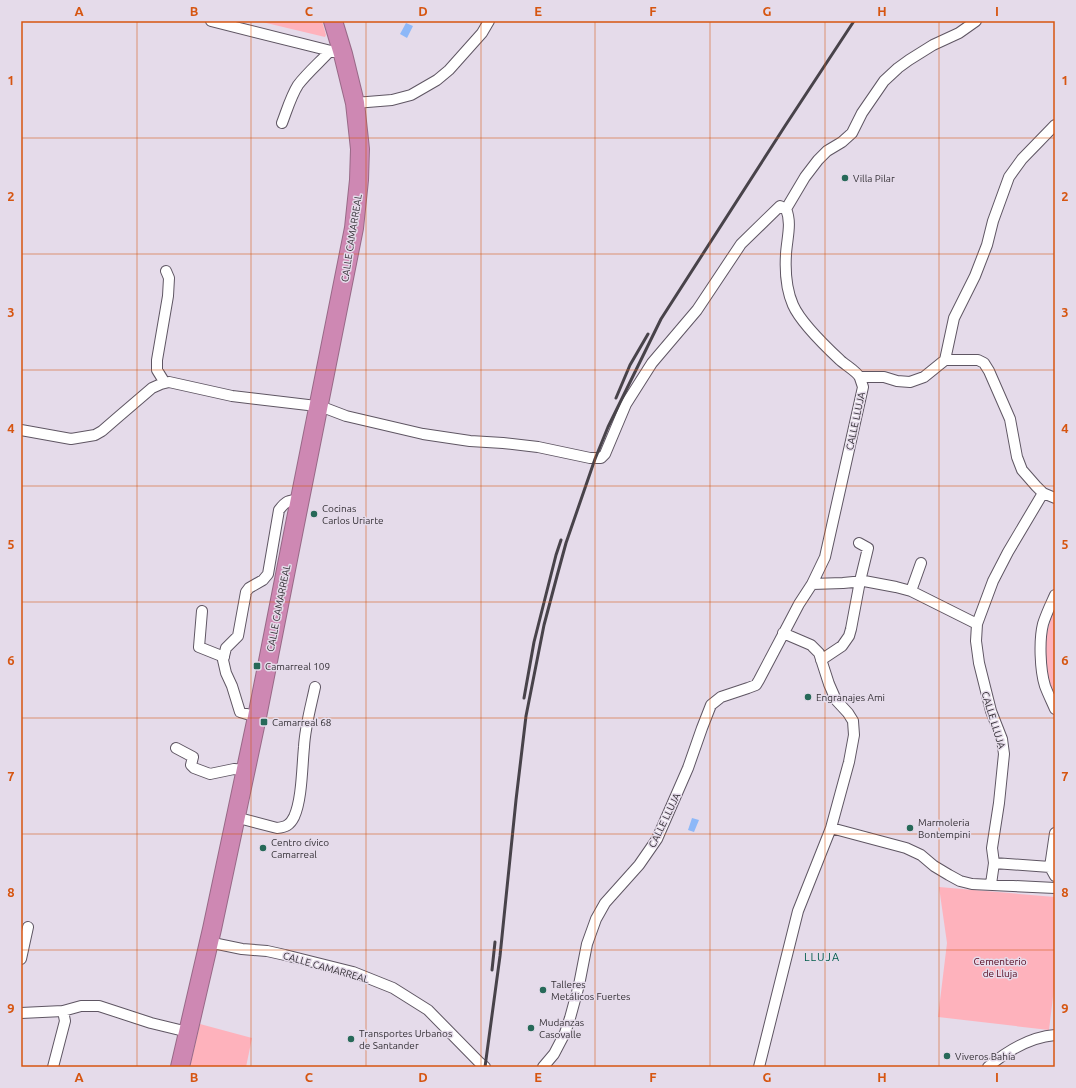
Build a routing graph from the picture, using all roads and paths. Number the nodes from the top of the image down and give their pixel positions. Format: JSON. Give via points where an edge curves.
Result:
{"nodes":[{"id":1,"x":211,"y":21,"type":"edge"},
{"id":2,"x":333,"y":21,"type":"edge"},
{"id":3,"x":488,"y":21,"type":"edge"},
{"id":4,"x":976,"y":21,"type":"edge"},
{"id":5,"x":337,"y":52,"type":"junction"},
{"id":6,"x":355,"y":103,"type":"junction"},
{"id":7,"x":282,"y":123,"type":"dead end"},
{"id":8,"x":1055,"y":125,"type":"edge"},
{"id":9,"x":786,"y":209,"type":"junction"},
{"id":10,"x":166,"y":271,"type":"dead end"},
{"id":11,"x":945,"y":360,"type":"junction"},
{"id":12,"x":860,"y":377,"type":"junction"},
{"id":13,"x":165,"y":383,"type":"junction"},
{"id":14,"x":319,"y":407,"type":"junction"},
{"id":15,"x":21,"y":430,"type":"edge"},
{"id":16,"x":1043,"y":493,"type":"junction"},
{"id":17,"x":1055,"y":498,"type":"edge"},
{"id":18,"x":300,"y":500,"type":"junction"},
{"id":19,"x":859,"y":543,"type":"dead end"},
{"id":20,"x":920,"y":563,"type":"dead end"},
{"id":21,"x":860,"y":582,"type":"junction"},
{"id":22,"x":812,"y":584,"type":"junction"},
{"id":23,"x":911,"y":591,"type":"junction"},
{"id":24,"x":1055,"y":594,"type":"edge"},
{"id":25,"x":202,"y":611,"type":"dead end"},
{"id":26,"x":977,"y":624,"type":"junction"},
{"id":27,"x":783,"y":633,"type":"junction"},
{"id":28,"x":224,"y":657,"type":"junction"},
{"id":29,"x":821,"y":660,"type":"junction"},
{"id":30,"x":315,"y":687,"type":"dead end"},
{"id":31,"x":1055,"y":709,"type":"edge"},
{"id":32,"x":257,"y":717,"type":"junction"},
{"id":33,"x":176,"y":748,"type":"dead end"},
{"id":34,"x":246,"y":770,"type":"junction"},
{"id":35,"x":235,"y":817,"type":"junction"},
{"id":36,"x":831,"y":828,"type":"junction"},
{"id":37,"x":1055,"y":832,"type":"edge"},
{"id":38,"x":994,"y":863,"type":"junction"},
{"id":39,"x":1053,"y":871,"type":"edge"},
{"id":40,"x":991,"y":884,"type":"junction"},
{"id":41,"x":1055,"y":888,"type":"edge"},
{"id":42,"x":28,"y":927,"type":"dead end"},
{"id":43,"x":208,"y":942,"type":"junction"},
{"id":44,"x":21,"y":959,"type":"edge"},
{"id":45,"x":63,"y":1011,"type":"junction"},
{"id":46,"x":21,"y":1013,"type":"edge"},
{"id":47,"x":188,"y":1032,"type":"junction"},
{"id":48,"x":1055,"y":1035,"type":"edge"},
{"id":49,"x":53,"y":1067,"type":"edge"},
{"id":50,"x":180,"y":1067,"type":"edge"},
{"id":51,"x":485,"y":1067,"type":"edge"},
{"id":52,"x":543,"y":1067,"type":"edge"},
{"id":53,"x":759,"y":1067,"type":"edge"},
{"id":54,"x":988,"y":1067,"type":"edge"}],
"edges":[{"from":1,"to":5,"type":"street"},
{"from":2,"to":5,"type":"highway","name":"CALLE CAMARREAL"},
{"from":3,"to":6,"type":"street","via":[[482,33],[437,80],[411,95],[392,100]]},
{"from":4,"to":9,"type":"street","via":[[933,44],[884,81],[852,133],[826,151],[818,160]]},
{"from":5,"to":6,"type":"highway","name":"CALLE CAMARREAL"},
{"from":5,"to":7,"type":"street","via":[[304,78]]},
{"from":6,"to":14,"type":"highway","name":"CALLE CAMARREAL","via":[[360,149],[357,208]]},
{"from":8,"to":11,"type":"street","via":[[1022,159],[1010,177],[975,276],[954,318]]},
{"from":9,"to":12,"type":"street","name":"CALLE LLUJA","via":[[790,223],[786,254],[788,291],[792,304],[808,327]]},
{"from":9,"to":14,"type":"street","via":[[780,206],[741,244],[697,310],[652,363],[626,404],[601,458],[538,447],[423,434]]},
{"from":10,"to":13,"type":"street","via":[[169,278],[168,296],[157,365],[157,370]]},
{"from":11,"to":12,"type":"street","via":[[924,377],[910,382],[884,377]]},
{"from":11,"to":16,"type":"street","via":[[978,360],[986,365],[1010,419],[1020,465]]},
{"from":12,"to":22,"type":"street","name":"CALLE LLUJA","via":[[862,387],[827,550]]},
{"from":13,"to":14,"type":"street","via":[[232,396]]},
{"from":13,"to":15,"type":"street","via":[[152,388],[95,435],[72,439]]},
{"from":14,"to":18,"type":"highway","name":"CALLE CAMARREAL"},
{"from":16,"to":17,"type":"street"},
{"from":16,"to":26,"type":"street","name":"CALLE LLUJA","via":[[1008,552]]},
{"from":18,"to":28,"type":"street","name":"CALLE CAMARREAL","via":[[285,502],[279,510],[268,574],[264,580],[246,592],[238,636],[226,648]]},
{"from":18,"to":32,"type":"highway","name":"CALLE CAMARREAL"},
{"from":19,"to":21,"type":"street","via":[[868,548]]},
{"from":20,"to":23,"type":"street"},
{"from":21,"to":22,"type":"street"},
{"from":21,"to":23,"type":"street"},
{"from":21,"to":29,"type":"street","via":[[849,636],[842,646]]},
{"from":22,"to":27,"type":"street","name":"CALLE LLUJA"},
{"from":23,"to":26,"type":"street"},
{"from":24,"to":31,"type":"street","via":[[1043,625],[1041,663],[1045,686]]},
{"from":25,"to":28,"type":"street","via":[[199,648]]},
{"from":26,"to":38,"type":"street","name":"CALLE LLUJA","via":[[979,663],[1004,754],[992,848]]},
{"from":27,"to":29,"type":"street","via":[[811,645],[819,653]]},
{"from":27,"to":52,"type":"street","name":"CALLE LLUJA","via":[[756,685],[721,697],[711,705],[688,768],[656,839],[639,865],[605,903],[596,919],[587,944],[569,1023],[554,1054]]},
{"from":28,"to":32,"type":"street","via":[[226,673],[240,712]]},
{"from":29,"to":36,"type":"street","via":[[836,700],[853,721],[854,735]]},
{"from":30,"to":35,"type":"street","via":[[304,745],[298,802],[290,824],[277,828]]},
{"from":32,"to":34,"type":"highway","name":"CALLE CAMARREAL"},
{"from":33,"to":34,"type":"street","via":[[193,757],[191,765],[194,768],[210,774],[234,769]]},
{"from":34,"to":35,"type":"highway","name":"CALLE CAMARREAL"},
{"from":35,"to":43,"type":"highway","name":"CALLE CAMARREAL"},
{"from":36,"to":40,"type":"street","via":[[906,848],[960,881]]},
{"from":36,"to":53,"type":"street","via":[[798,911]]},
{"from":37,"to":39,"type":"street"},
{"from":38,"to":39,"type":"street"},
{"from":38,"to":40,"type":"street","name":"CALLE LLUJA"},
{"from":40,"to":41,"type":"street"},
{"from":42,"to":44,"type":"street"},
{"from":43,"to":47,"type":"highway","name":"CALLE CAMARREAL"},
{"from":43,"to":51,"type":"street","name":"CALLE CAMARREAL","via":[[285,955],[353,972],[393,988],[428,1010]]},
{"from":45,"to":46,"type":"street"},
{"from":45,"to":47,"type":"street","via":[[81,1006],[99,1006]]},
{"from":45,"to":49,"type":"street","via":[[65,1021]]},
{"from":47,"to":50,"type":"highway","name":"CALLE CAMARREAL"},
{"from":48,"to":54,"type":"street","via":[[1025,1043]]}]}
